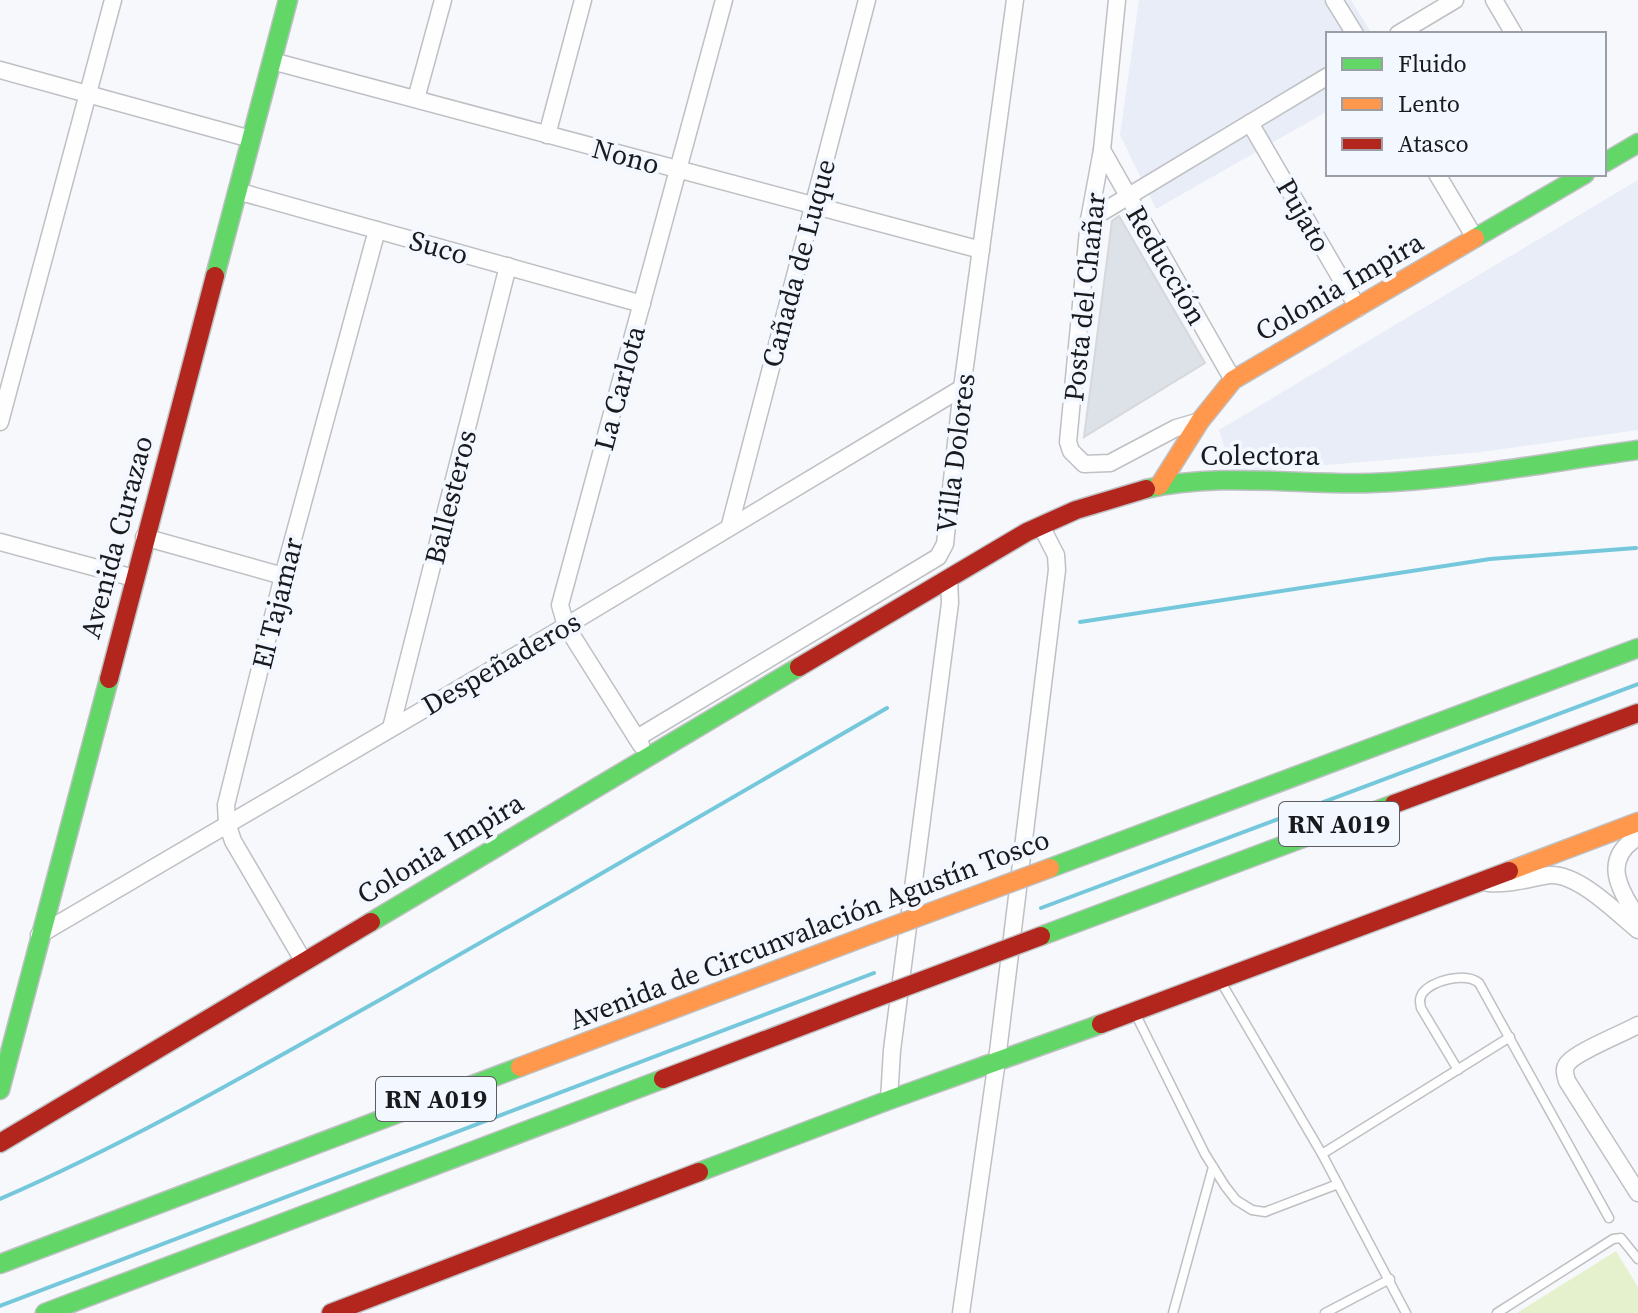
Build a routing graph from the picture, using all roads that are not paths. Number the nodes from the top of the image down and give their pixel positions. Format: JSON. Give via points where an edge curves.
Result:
{"nodes":[{"id":1,"x":113,"y":0,"type":"edge"},
{"id":2,"x":288,"y":0,"type":"edge"},
{"id":3,"x":443,"y":0,"type":"edge"},
{"id":4,"x":583,"y":0,"type":"edge"},
{"id":5,"x":724,"y":0,"type":"edge"},
{"id":6,"x":867,"y":0,"type":"edge"},
{"id":7,"x":1015,"y":0,"type":"edge"},
{"id":8,"x":1117,"y":0,"type":"edge"},
{"id":9,"x":1334,"y":0,"type":"edge"},
{"id":10,"x":1455,"y":0,"type":"edge"},
{"id":11,"x":1494,"y":0,"type":"edge"},
{"id":12,"x":1354,"y":32,"type":"edge"},
{"id":13,"x":1401,"y":32,"type":"edge"},
{"id":14,"x":1513,"y":32,"type":"edge"},
{"id":15,"x":272,"y":61,"type":"junction"},
{"id":16,"x":0,"y":70,"type":"edge"},
{"id":17,"x":1326,"y":77,"type":"edge"},
{"id":18,"x":87,"y":95,"type":"junction"},
{"id":19,"x":416,"y":99,"type":"junction"},
{"id":20,"x":1250,"y":123,"type":"junction"},
{"id":21,"x":547,"y":135,"type":"junction"},
{"id":22,"x":251,"y":139,"type":"junction"},
{"id":23,"x":1638,"y":143,"type":"edge"},
{"id":24,"x":1102,"y":150,"type":"junction"},
{"id":25,"x":1606,"y":162,"type":"edge"},
{"id":26,"x":678,"y":170,"type":"junction"},
{"id":27,"x":1438,"y":176,"type":"edge"},
{"id":28,"x":1582,"y":176,"type":"edge"},
{"id":29,"x":237,"y":191,"type":"junction"},
{"id":30,"x":1128,"y":196,"type":"junction"},
{"id":31,"x":813,"y":206,"type":"junction"},
{"id":32,"x":1089,"y":220,"type":"junction"},
{"id":33,"x":377,"y":230,"type":"junction"},
{"id":34,"x":1475,"y":238,"type":"junction"},
{"id":35,"x":981,"y":250,"type":"junction"},
{"id":36,"x":508,"y":266,"type":"junction"},
{"id":37,"x":642,"y":304,"type":"junction"},
{"id":38,"x":1358,"y":308,"type":"junction"},
{"id":39,"x":1233,"y":380,"type":"junction"},
{"id":40,"x":962,"y":388,"type":"junction"},
{"id":41,"x":1200,"y":421,"type":"junction"},
{"id":42,"x":0,"y":422,"type":"edge"},
{"id":43,"x":1638,"y":450,"type":"edge"},
{"id":44,"x":1159,"y":486,"type":"junction"},
{"id":45,"x":730,"y":525,"type":"junction"},
{"id":46,"x":1041,"y":526,"type":"junction"},
{"id":47,"x":144,"y":537,"type":"junction"},
{"id":48,"x":0,"y":542,"type":"edge"},
{"id":49,"x":283,"y":576,"type":"junction"},
{"id":50,"x":134,"y":578,"type":"junction"},
{"id":51,"x":949,"y":578,"type":"junction"},
{"id":52,"x":909,"y":604,"type":"joint"},
{"id":53,"x":566,"y":626,"type":"junction"},
{"id":54,"x":1638,"y":636,"type":"edge"},
{"id":55,"x":1638,"y":648,"type":"edge"},
{"id":56,"x":1522,"y":691,"type":"junction"},
{"id":57,"x":1638,"y":713,"type":"edge"},
{"id":58,"x":391,"y":728,"type":"junction"},
{"id":59,"x":637,"y":738,"type":"junction"},
{"id":60,"x":648,"y":756,"type":"junction"},
{"id":61,"x":227,"y":823,"type":"junction"},
{"id":62,"x":1631,"y":833,"type":"edge"},
{"id":63,"x":1545,"y":856,"type":"junction"},
{"id":64,"x":1553,"y":875,"type":"junction"},
{"id":65,"x":1479,"y":881,"type":"junction"},
{"id":66,"x":1638,"y":918,"type":"edge"},
{"id":67,"x":1638,"y":930,"type":"edge"},
{"id":68,"x":39,"y":935,"type":"junction"},
{"id":69,"x":304,"y":962,"type":"junction"},
{"id":70,"x":1221,"y":981,"type":"junction"},
{"id":71,"x":1134,"y":1012,"type":"junction"},
{"id":72,"x":1638,"y":1025,"type":"edge"},
{"id":73,"x":1510,"y":1037,"type":"junction"},
{"id":74,"x":997,"y":1060,"type":"junction"},
{"id":75,"x":1458,"y":1070,"type":"junction"},
{"id":76,"x":0,"y":1090,"type":"edge"},
{"id":77,"x":889,"y":1100,"type":"junction"},
{"id":78,"x":3,"y":1136,"type":"edge"},
{"id":79,"x":1322,"y":1154,"type":"junction"},
{"id":80,"x":1213,"y":1167,"type":"junction"},
{"id":81,"x":1338,"y":1184,"type":"junction"},
{"id":82,"x":1638,"y":1193,"type":"edge"},
{"id":83,"x":1609,"y":1218,"type":"dead end"},
{"id":84,"x":1638,"y":1259,"type":"edge"},
{"id":85,"x":0,"y":1264,"type":"edge"},
{"id":86,"x":1390,"y":1279,"type":"junction"},
{"id":87,"x":98,"y":1293,"type":"junction"},
{"id":88,"x":45,"y":1313,"type":"edge"},
{"id":89,"x":57,"y":1313,"type":"edge"},
{"id":90,"x":331,"y":1313,"type":"edge"},
{"id":91,"x":961,"y":1313,"type":"edge"},
{"id":92,"x":1173,"y":1313,"type":"edge"},
{"id":93,"x":1325,"y":1313,"type":"edge"},
{"id":94,"x":1406,"y":1313,"type":"edge"},
{"id":95,"x":1497,"y":1313,"type":"edge"}],
"edges":[{"from":1,"to":18,"type":"street"},
{"from":2,"to":15,"type":"main road","name":"Avenida Curazao"},
{"from":3,"to":19,"type":"street"},
{"from":4,"to":21,"type":"street"},
{"from":5,"to":26,"type":"street","name":"La Carlota"},
{"from":6,"to":31,"type":"street","name":"Cañada de Luque"},
{"from":7,"to":35,"type":"street","name":"Villa Dolores"},
{"from":8,"to":24,"type":"street","name":"Posta del Chañar"},
{"from":9,"to":12,"type":"street"},
{"from":10,"to":13,"type":"street"},
{"from":11,"to":14,"type":"street"},
{"from":15,"to":19,"type":"street","name":"Nono"},
{"from":15,"to":22,"type":"main road","name":"Avenida Curazao"},
{"from":16,"to":18,"type":"street"},
{"from":17,"to":20,"type":"street"},
{"from":18,"to":22,"type":"street"},
{"from":18,"to":42,"type":"street"},
{"from":19,"to":21,"type":"street","name":"Nono"},
{"from":20,"to":30,"type":"street"},
{"from":20,"to":38,"type":"street","name":"Pujato"},
{"from":21,"to":26,"type":"street","name":"Nono"},
{"from":22,"to":29,"type":"main road","name":"Avenida Curazao"},
{"from":23,"to":25,"type":"main road"},
{"from":24,"to":30,"type":"street","name":"Reducción"},
{"from":24,"to":32,"type":"street","name":"Posta del Chañar"},
{"from":26,"to":31,"type":"street","name":"Nono"},
{"from":26,"to":37,"type":"street","name":"La Carlota"},
{"from":27,"to":34,"type":"street"},
{"from":28,"to":34,"type":"main road","name":"Colonia Impira"},
{"from":29,"to":33,"type":"street","name":"Suco"},
{"from":29,"to":47,"type":"main road","name":"Avenida Curazao"},
{"from":30,"to":32,"type":"street"},
{"from":30,"to":39,"type":"street","name":"Reducción"},
{"from":31,"to":35,"type":"street","name":"Nono"},
{"from":31,"to":45,"type":"street","name":"Cañada de Luque"},
{"from":32,"to":41,"type":"street","name":"Posta del Chañar","via":[[1071,451],[1084,464],[1110,463]]},
{"from":33,"to":36,"type":"street","name":"Suco"},
{"from":33,"to":49,"type":"street","name":"El Tajamar"},
{"from":34,"to":38,"type":"main road","name":"Colonia Impira"},
{"from":35,"to":40,"type":"street","name":"Villa Dolores"},
{"from":36,"to":37,"type":"street","name":"Suco"},
{"from":36,"to":58,"type":"street","name":"Ballesteros"},
{"from":37,"to":53,"type":"street","name":"La Carlota","via":[[560,605]]},
{"from":38,"to":39,"type":"main road","name":"Colonia Impira"},
{"from":39,"to":41,"type":"main road","name":"Colonia Impira"},
{"from":40,"to":45,"type":"street","name":"Despeñaderos"},
{"from":40,"to":59,"type":"street","name":"Villa Dolores","via":[[945,544],[938,557]]},
{"from":41,"to":44,"type":"main road","name":"Colonia Impira"},
{"from":43,"to":44,"type":"main road","name":"Colectora","via":[[1388,482],[1204,481]]},
{"from":44,"to":46,"type":"main road","name":"Colectora","via":[[1096,502]]},
{"from":45,"to":53,"type":"street","name":"Despeñaderos"},
{"from":46,"to":51,"type":"main road","name":"Colectora"},
{"from":46,"to":74,"type":"street","via":[[1052,544],[1057,570]]},
{"from":47,"to":49,"type":"street"},
{"from":47,"to":50,"type":"main road","name":"Avenida Curazao"},
{"from":48,"to":50,"type":"street"},
{"from":49,"to":61,"type":"street","name":"El Tajamar","via":[[226,805]]},
{"from":50,"to":68,"type":"main road","name":"Avenida Curazao"},
{"from":51,"to":52,"type":"main road","name":"Colectora"},
{"from":51,"to":77,"type":"street"},
{"from":52,"to":60,"type":"main road","name":"Colonia Impira"},
{"from":53,"to":58,"type":"street","name":"Despeñaderos"},
{"from":53,"to":59,"type":"street"},
{"from":54,"to":56,"type":"main road"},
{"from":55,"to":56,"type":"main road","name":"Avenida de Circunvalación Agustín Tosco","number":"RN A019"},
{"from":56,"to":85,"type":"main road","name":"Avenida de Circunvalación Agustín Tosco","number":"RN A019","bridge":true},
{"from":57,"to":87,"type":"main road","number":"RN A019","bridge":true},
{"from":58,"to":61,"type":"street","name":"Despeñaderos"},
{"from":59,"to":60,"type":"street"},
{"from":60,"to":69,"type":"main road","name":"Colonia Impira"},
{"from":61,"to":68,"type":"street","name":"Despeñaderos"},
{"from":61,"to":69,"type":"street"},
{"from":62,"to":63,"type":"main road"},
{"from":62,"to":66,"type":"street","via":[[1617,860],[1617,873]]},
{"from":63,"to":64,"type":"street"},
{"from":63,"to":65,"type":"main road"},
{"from":64,"to":65,"type":"street","via":[[1509,883]]},
{"from":64,"to":67,"type":"street","via":[[1575,881]]},
{"from":65,"to":70,"type":"main road"},
{"from":68,"to":76,"type":"main road","name":"Avenida Curazao"},
{"from":69,"to":78,"type":"main road","name":"Colonia Impira"},
{"from":70,"to":71,"type":"main road"},
{"from":70,"to":79,"type":"lane"},
{"from":71,"to":74,"type":"main road"},
{"from":71,"to":80,"type":"lane"},
{"from":72,"to":82,"type":"street","via":[[1576,1056],[1565,1072]]},
{"from":73,"to":75,"type":"lane"},
{"from":73,"to":75,"type":"lane","via":[[1473,978],[1454,977],[1429,989],[1420,999],[1421,1008]]},
{"from":73,"to":83,"type":"lane"},
{"from":74,"to":77,"type":"main road"},
{"from":74,"to":91,"type":"street"},
{"from":75,"to":79,"type":"lane"},
{"from":77,"to":90,"type":"main road"},
{"from":79,"to":81,"type":"lane"},
{"from":80,"to":81,"type":"lane","via":[[1236,1200],[1265,1212]]},
{"from":80,"to":92,"type":"lane"},
{"from":81,"to":86,"type":"lane"},
{"from":84,"to":95,"type":"lane","via":[[1628,1243],[1613,1239]]},
{"from":86,"to":93,"type":"lane"},
{"from":86,"to":94,"type":"lane"},
{"from":87,"to":88,"type":"main road","number":"RN A019"},
{"from":87,"to":89,"type":"main road"}]}
